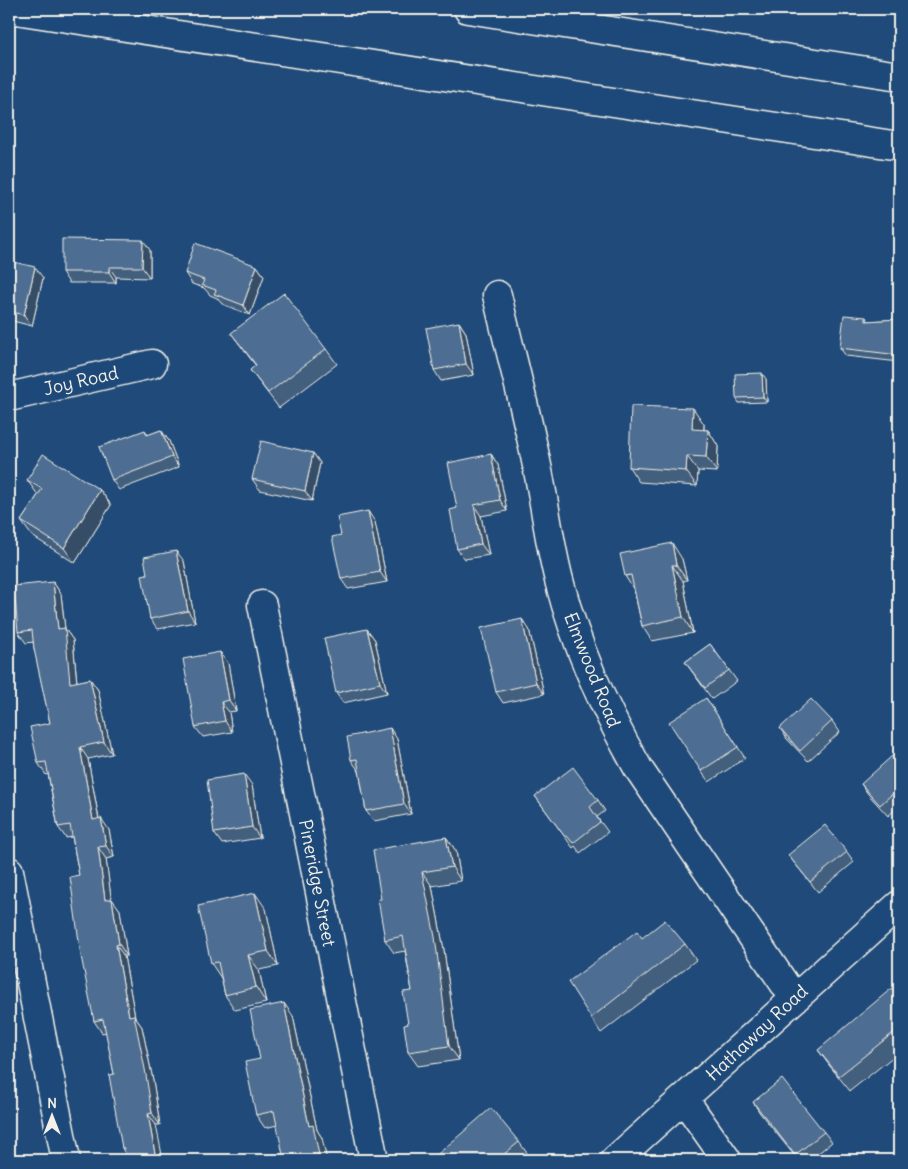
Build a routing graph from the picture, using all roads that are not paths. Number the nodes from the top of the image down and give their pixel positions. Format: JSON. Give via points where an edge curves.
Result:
{"nodes":[{"id":1,"x":9,"y":9,"type":"edge"},
{"id":2,"x":468,"y":9,"type":"edge"},
{"id":3,"x":899,"y":76,"type":"edge"},
{"id":4,"x":899,"y":146,"type":"edge"},
{"id":5,"x":497,"y":295,"type":"dead end"},
{"id":6,"x":152,"y":364,"type":"dead end"},
{"id":7,"x":9,"y":397,"type":"edge"},
{"id":8,"x":262,"y":605,"type":"dead end"},
{"id":9,"x":9,"y":871,"type":"edge"},
{"id":10,"x":899,"y":905,"type":"edge"},
{"id":11,"x":794,"y":998,"type":"junction"},
{"id":12,"x":684,"y":1100,"type":"junction"},
{"id":13,"x":66,"y":1160,"type":"edge"},
{"id":14,"x":374,"y":1160,"type":"edge"},
{"id":15,"x":615,"y":1160,"type":"edge"},
{"id":16,"x":727,"y":1160,"type":"edge"}],
"edges":[{"from":1,"to":4,"type":"main road"},
{"from":2,"to":3,"type":"main road"},
{"from":5,"to":11,"type":"main road","name":"Elmwood Road","via":[[536,462],[560,584],[595,684],[615,729],[638,768]]},
{"from":6,"to":7,"type":"main road","name":"Joy Road"},
{"from":8,"to":14,"type":"main road","name":"Pineridge Street"},
{"from":9,"to":13,"type":"main road"},
{"from":10,"to":11,"type":"main road","name":"Hathaway Road"},
{"from":11,"to":12,"type":"main road","name":"Hathaway Road"},
{"from":12,"to":15,"type":"main road","name":"Hathaway Road"},
{"from":12,"to":16,"type":"main road"}]}
